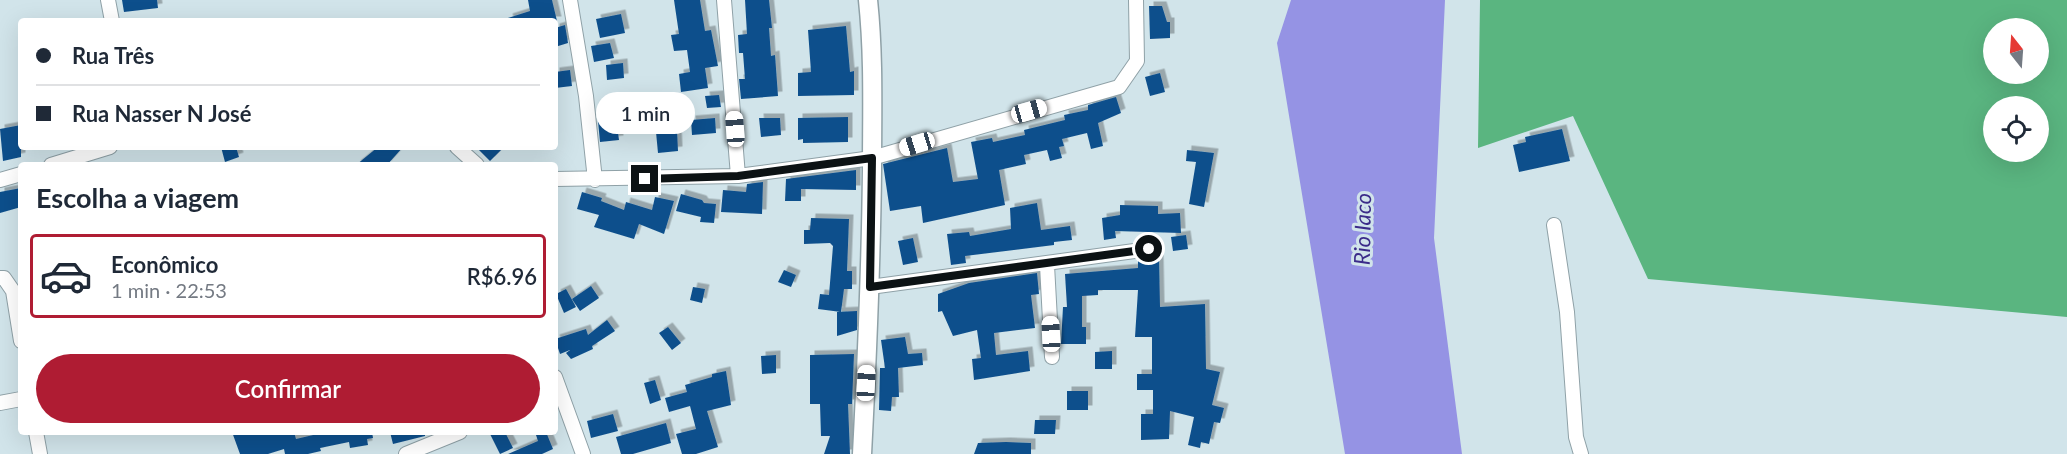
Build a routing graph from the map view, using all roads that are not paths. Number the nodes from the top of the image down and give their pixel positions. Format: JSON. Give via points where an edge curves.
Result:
{"nodes":[{"id":1,"x":108,"y":0,"type":"edge"},
{"id":2,"x":570,"y":0,"type":"edge"},
{"id":3,"x":724,"y":0,"type":"edge"},
{"id":4,"x":868,"y":0,"type":"edge"},
{"id":5,"x":1136,"y":0,"type":"edge"},
{"id":6,"x":111,"y":18,"type":"edge"},
{"id":7,"x":100,"y":150,"type":"edge"},
{"id":8,"x":460,"y":150,"type":"edge"},
{"id":9,"x":872,"y":158,"type":"junction"},
{"id":10,"x":61,"y":162,"type":"edge"},
{"id":11,"x":474,"y":162,"type":"edge"},
{"id":12,"x":18,"y":175,"type":"edge"},
{"id":13,"x":738,"y":176,"type":"junction"},
{"id":14,"x":558,"y":179,"type":"edge"},
{"id":15,"x":0,"y":180,"type":"edge"},
{"id":16,"x":595,"y":180,"type":"junction"},
{"id":17,"x":1554,"y":225,"type":"dead end"},
{"id":18,"x":1149,"y":249,"type":"dead end"},
{"id":19,"x":1047,"y":265,"type":"junction"},
{"id":20,"x":0,"y":278,"type":"edge"},
{"id":21,"x":870,"y":287,"type":"junction"},
{"id":22,"x":18,"y":322,"type":"edge"},
{"id":23,"x":1052,"y":357,"type":"dead end"},
{"id":24,"x":558,"y":388,"type":"edge"},
{"id":25,"x":18,"y":400,"type":"edge"},
{"id":26,"x":0,"y":403,"type":"edge"},
{"id":27,"x":37,"y":435,"type":"edge"},
{"id":28,"x":453,"y":435,"type":"edge"},
{"id":29,"x":40,"y":454,"type":"edge"},
{"id":30,"x":406,"y":454,"type":"edge"},
{"id":31,"x":583,"y":454,"type":"edge"},
{"id":32,"x":862,"y":454,"type":"edge"},
{"id":33,"x":1581,"y":454,"type":"edge"}],
"edges":[{"from":1,"to":6,"type":"street"},
{"from":2,"to":16,"type":"street"},
{"from":3,"to":13,"type":"street"},
{"from":4,"to":9,"type":"street","via":[[874,70]]},
{"from":5,"to":9,"type":"street","via":[[1137,61],[1119,87]]},
{"from":7,"to":10,"type":"street"},
{"from":8,"to":11,"type":"street"},
{"from":9,"to":13,"type":"street"},
{"from":9,"to":21,"type":"street"},
{"from":12,"to":15,"type":"street"},
{"from":13,"to":16,"type":"street"},
{"from":14,"to":16,"type":"street"},
{"from":17,"to":33,"type":"street"},
{"from":18,"to":19,"type":"street"},
{"from":19,"to":21,"type":"street"},
{"from":19,"to":23,"type":"street"},
{"from":20,"to":22,"type":"street","via":[[13,291]]},
{"from":21,"to":32,"type":"street"},
{"from":24,"to":31,"type":"street"},
{"from":25,"to":26,"type":"street"},
{"from":27,"to":29,"type":"street"},
{"from":28,"to":30,"type":"street"}]}
